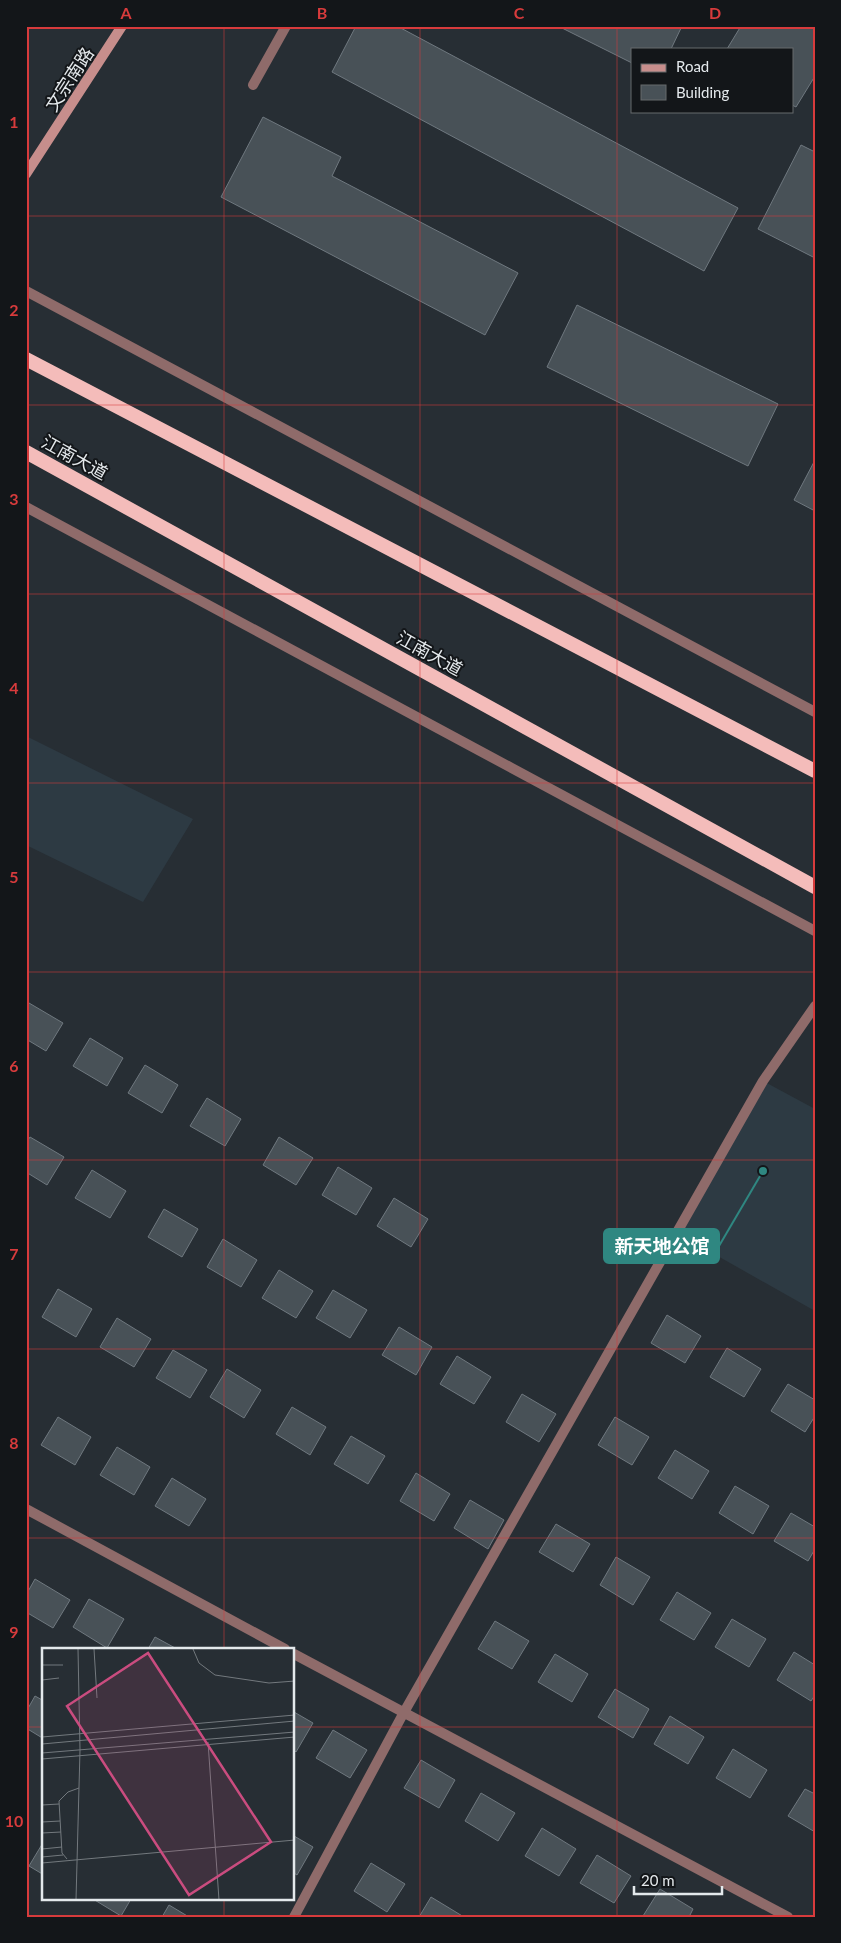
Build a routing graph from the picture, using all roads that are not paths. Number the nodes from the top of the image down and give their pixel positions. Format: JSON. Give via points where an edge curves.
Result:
{"nodes":[{"id":1,"x":122,"y":26,"type":"edge"},
{"id":2,"x":286,"y":26,"type":"edge"},
{"id":3,"x":253,"y":85,"type":"dead end"},
{"id":4,"x":26,"y":174,"type":"edge"},
{"id":5,"x":26,"y":291,"type":"edge"},
{"id":6,"x":26,"y":359,"type":"edge"},
{"id":7,"x":26,"y":452,"type":"edge"},
{"id":8,"x":26,"y":507,"type":"edge"},
{"id":9,"x":815,"y":712,"type":"edge"},
{"id":10,"x":815,"y":771,"type":"edge"},
{"id":11,"x":815,"y":887,"type":"edge"},
{"id":12,"x":815,"y":931,"type":"edge"},
{"id":13,"x":815,"y":1006,"type":"edge"},
{"id":14,"x":26,"y":1509,"type":"edge"},
{"id":15,"x":282,"y":1648,"type":"edge"},
{"id":16,"x":295,"y":1655,"type":"edge"},
{"id":17,"x":403,"y":1714,"type":"junction"},
{"id":18,"x":294,"y":1917,"type":"edge"},
{"id":19,"x":788,"y":1917,"type":"edge"}],
"edges":[{"from":1,"to":4,"type":"main road","name":"文宗南路"},
{"from":2,"to":3,"type":"street"},
{"from":5,"to":9,"type":"street"},
{"from":6,"to":10,"type":"highway"},
{"from":7,"to":11,"type":"highway","name":"江南大道"},
{"from":8,"to":12,"type":"street"},
{"from":13,"to":17,"type":"street","via":[[763,1081]]},
{"from":14,"to":15,"type":"street"},
{"from":16,"to":17,"type":"street"},
{"from":17,"to":18,"type":"street"},
{"from":17,"to":19,"type":"street"}]}
